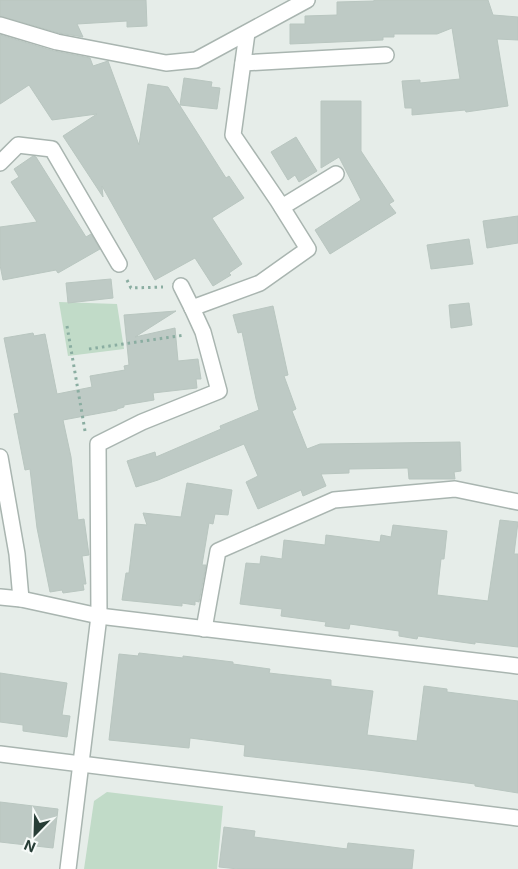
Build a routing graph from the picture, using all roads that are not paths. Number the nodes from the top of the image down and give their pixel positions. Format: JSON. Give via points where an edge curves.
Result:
{"nodes":[{"id":1,"x":307,"y":0,"type":"edge"},
{"id":2,"x":0,"y":25,"type":"edge"},
{"id":3,"x":247,"y":33,"type":"junction"},
{"id":4,"x":386,"y":55,"type":"dead end"},
{"id":5,"x":243,"y":62,"type":"junction"},
{"id":6,"x":0,"y":163,"type":"edge"},
{"id":7,"x":336,"y":174,"type":"dead end"},
{"id":8,"x":282,"y":207,"type":"junction"},
{"id":9,"x":119,"y":264,"type":"road end"},
{"id":10,"x":181,"y":286,"type":"road end"},
{"id":11,"x":192,"y":308,"type":"junction"},
{"id":12,"x":0,"y":457,"type":"edge"},
{"id":13,"x":2,"y":472,"type":"edge"},
{"id":14,"x":518,"y":502,"type":"edge"},
{"id":15,"x":0,"y":597,"type":"edge"},
{"id":16,"x":21,"y":599,"type":"junction"},
{"id":17,"x":99,"y":616,"type":"junction"},
{"id":18,"x":204,"y":629,"type":"junction"},
{"id":19,"x":518,"y":666,"type":"edge"},
{"id":20,"x":0,"y":754,"type":"edge"},
{"id":21,"x":81,"y":764,"type":"junction"},
{"id":22,"x":518,"y":818,"type":"edge"},
{"id":23,"x":68,"y":869,"type":"edge"}],
"edges":[{"from":1,"to":3,"type":"street"},
{"from":2,"to":3,"type":"street","via":[[58,42],[166,63],[196,60]]},
{"from":3,"to":5,"type":"street"},
{"from":4,"to":5,"type":"street"},
{"from":5,"to":8,"type":"street","via":[[233,136]]},
{"from":6,"to":9,"type":"street","via":[[18,145],[52,149]]},
{"from":7,"to":8,"type":"street"},
{"from":8,"to":11,"type":"street","via":[[308,249],[260,283]]},
{"from":10,"to":11,"type":"street"},
{"from":11,"to":17,"type":"street","via":[[203,332],[219,391],[98,444]]},
{"from":12,"to":13,"type":"street"},
{"from":13,"to":16,"type":"street","via":[[17,554]]},
{"from":14,"to":18,"type":"street","via":[[455,489],[334,500],[218,551]]},
{"from":15,"to":16,"type":"street"},
{"from":16,"to":17,"type":"street"},
{"from":17,"to":18,"type":"street"},
{"from":17,"to":21,"type":"street"},
{"from":18,"to":19,"type":"street"},
{"from":20,"to":21,"type":"street"},
{"from":21,"to":22,"type":"street"},
{"from":21,"to":23,"type":"street"}]}
